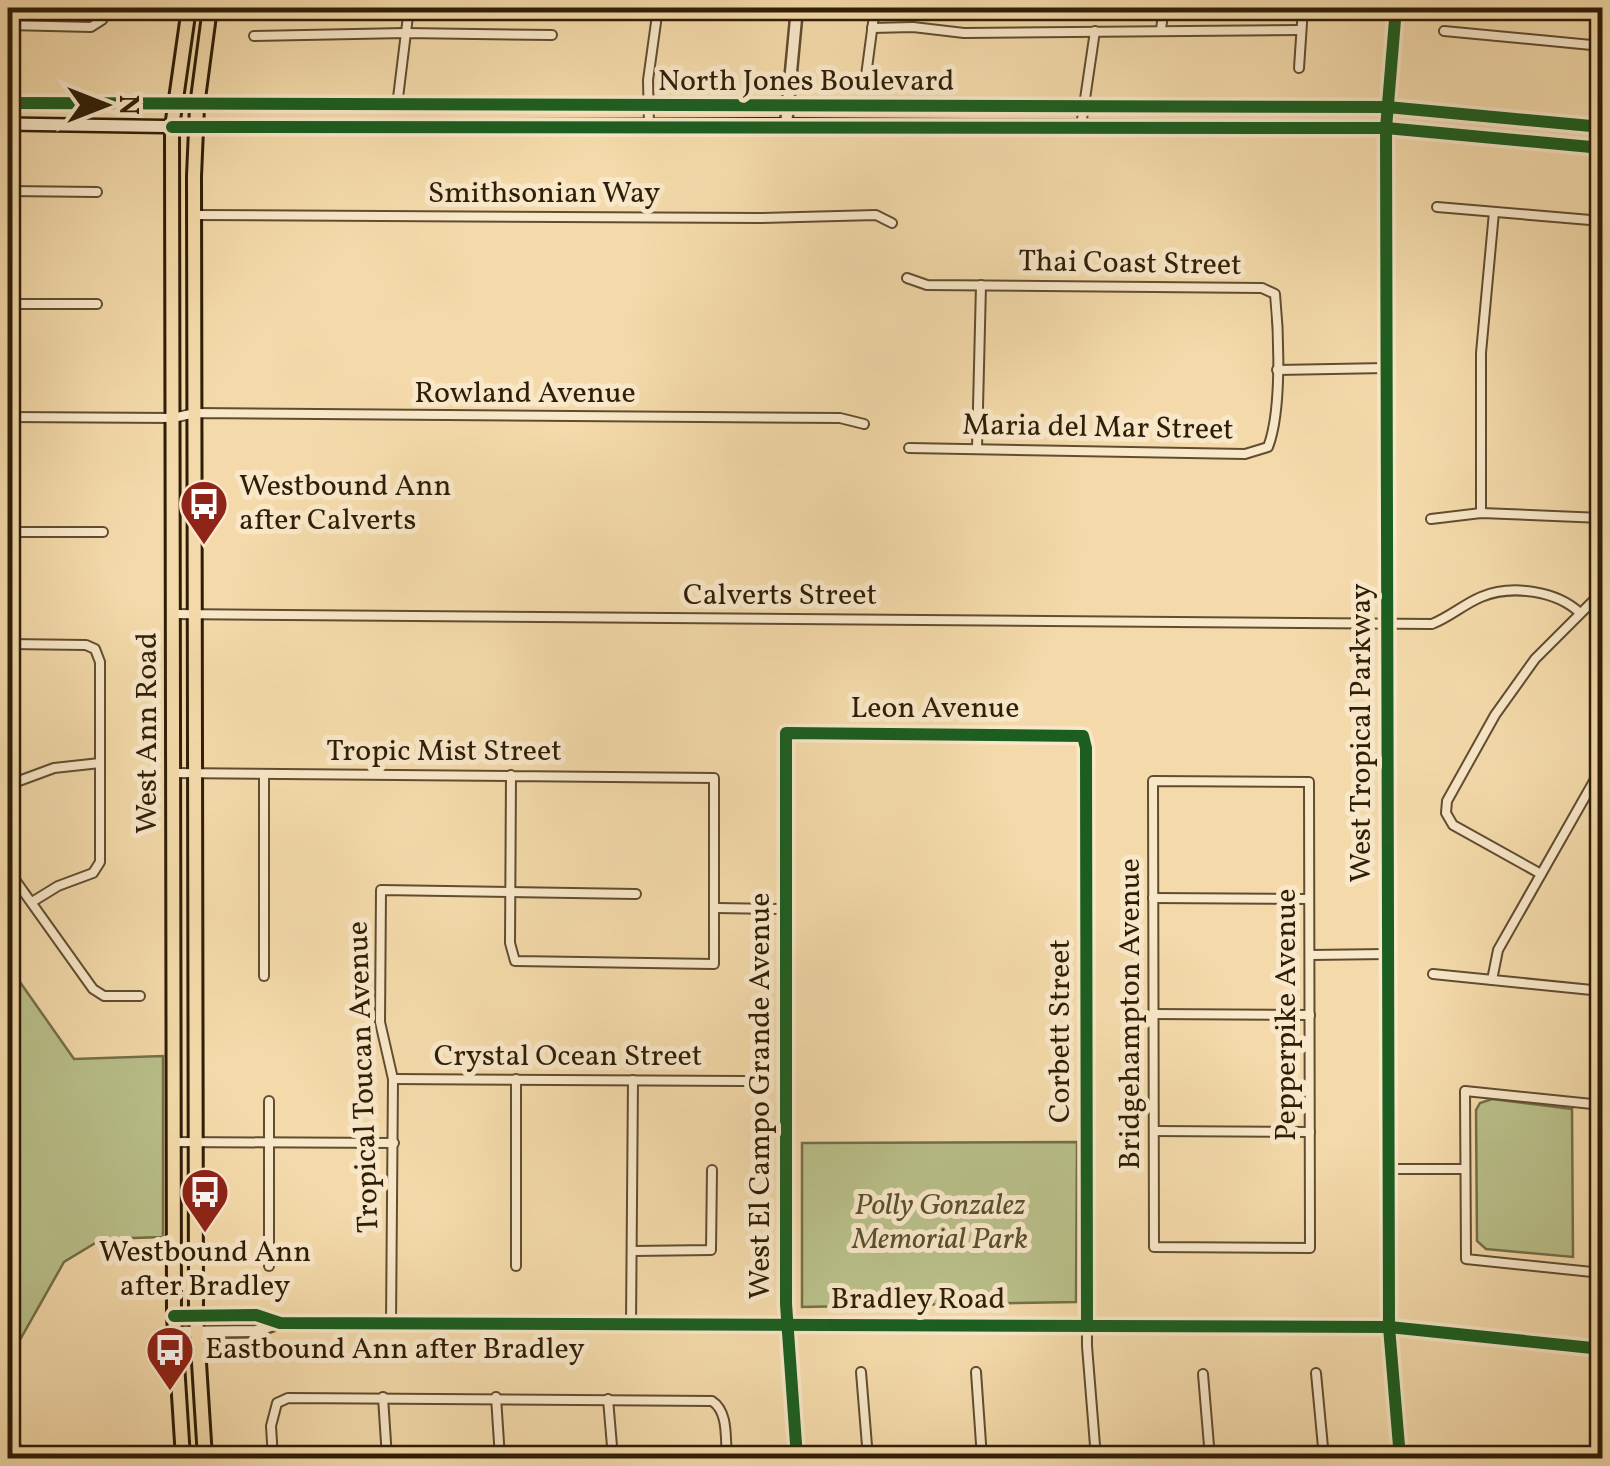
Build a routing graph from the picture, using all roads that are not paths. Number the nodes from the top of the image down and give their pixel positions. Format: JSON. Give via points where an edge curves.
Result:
{"nodes":[{"id":1,"x":110,"y":8,"type":"edge"},
{"id":2,"x":189,"y":8,"type":"edge"},
{"id":3,"x":210,"y":8,"type":"edge"},
{"id":4,"x":409,"y":8,"type":"edge"},
{"id":5,"x":658,"y":8,"type":"edge"},
{"id":6,"x":797,"y":8,"type":"edge"},
{"id":7,"x":875,"y":8,"type":"edge"},
{"id":8,"x":1164,"y":8,"type":"edge"},
{"id":9,"x":1303,"y":8,"type":"edge"},
{"id":10,"x":1396,"y":8,"type":"edge"},
{"id":11,"x":8,"y":26,"type":"edge"},
{"id":12,"x":872,"y":28,"type":"junction"},
{"id":13,"x":1161,"y":29,"type":"junction"},
{"id":14,"x":1300,"y":30,"type":"junction"},
{"id":15,"x":1095,"y":31,"type":"junction"},
{"id":16,"x":1444,"y":31,"type":"dead end"},
{"id":17,"x":405,"y":33,"type":"junction"},
{"id":18,"x":254,"y":36,"type":"dead end"},
{"id":19,"x":552,"y":36,"type":"dead end"},
{"id":20,"x":1602,"y":46,"type":"edge"},
{"id":21,"x":1299,"y":68,"type":"dead end"},
{"id":22,"x":866,"y":84,"type":"dead end"},
{"id":23,"x":8,"y":102,"type":"edge"},
{"id":24,"x":175,"y":104,"type":"junction"},
{"id":25,"x":197,"y":106,"type":"junction"},
{"id":26,"x":397,"y":106,"type":"junction"},
{"id":27,"x":648,"y":106,"type":"junction"},
{"id":28,"x":786,"y":107,"type":"junction"},
{"id":29,"x":1387,"y":107,"type":"junction"},
{"id":30,"x":1084,"y":108,"type":"junction"},
{"id":31,"x":8,"y":124,"type":"edge"},
{"id":32,"x":786,"y":125,"type":"junction"},
{"id":33,"x":648,"y":126,"type":"junction"},
{"id":34,"x":1082,"y":126,"type":"junction"},
{"id":35,"x":172,"y":127,"type":"junction"},
{"id":36,"x":195,"y":127,"type":"junction"},
{"id":37,"x":1386,"y":128,"type":"junction"},
{"id":38,"x":1602,"y":128,"type":"edge"},
{"id":39,"x":1602,"y":148,"type":"edge"},
{"id":40,"x":8,"y":191,"type":"edge"},
{"id":41,"x":98,"y":192,"type":"dead end"},
{"id":42,"x":1437,"y":208,"type":"dead end"},
{"id":43,"x":1494,"y":212,"type":"junction"},
{"id":44,"x":194,"y":214,"type":"junction"},
{"id":45,"x":1602,"y":222,"type":"edge"},
{"id":46,"x":892,"y":224,"type":"dead end"},
{"id":47,"x":908,"y":278,"type":"dead end"},
{"id":48,"x":980,"y":285,"type":"junction"},
{"id":49,"x":8,"y":304,"type":"edge"},
{"id":50,"x":97,"y":304,"type":"dead end"},
{"id":51,"x":1386,"y":368,"type":"junction"},
{"id":52,"x":1277,"y":370,"type":"junction"},
{"id":53,"x":184,"y":415,"type":"junction"},
{"id":54,"x":8,"y":417,"type":"edge"},
{"id":55,"x":864,"y":424,"type":"dead end"},
{"id":56,"x":908,"y":448,"type":"dead end"},
{"id":57,"x":978,"y":448,"type":"junction"},
{"id":58,"x":1482,"y":513,"type":"junction"},
{"id":59,"x":1602,"y":518,"type":"edge"},
{"id":60,"x":1431,"y":519,"type":"dead end"},
{"id":61,"x":8,"y":532,"type":"edge"},
{"id":62,"x":102,"y":532,"type":"dead end"},
{"id":63,"x":1602,"y":592,"type":"edge"},
{"id":64,"x":173,"y":614,"type":"junction"},
{"id":65,"x":1580,"y":614,"type":"junction"},
{"id":66,"x":196,"y":615,"type":"junction"},
{"id":67,"x":1386,"y":623,"type":"junction"},
{"id":68,"x":8,"y":644,"type":"edge"},
{"id":69,"x":786,"y":733,"type":"joint"},
{"id":70,"x":1083,"y":736,"type":"joint"},
{"id":71,"x":100,"y":762,"type":"junction"},
{"id":72,"x":1602,"y":767,"type":"edge"},
{"id":73,"x":173,"y":774,"type":"junction"},
{"id":74,"x":196,"y":774,"type":"junction"},
{"id":75,"x":264,"y":774,"type":"junction"},
{"id":76,"x":511,"y":775,"type":"junction"},
{"id":77,"x":1153,"y":782,"type":"joint"},
{"id":78,"x":8,"y":785,"type":"edge"},
{"id":79,"x":8,"y":870,"type":"edge"},
{"id":80,"x":1541,"y":874,"type":"junction"},
{"id":81,"x":510,"y":891,"type":"junction"},
{"id":82,"x":636,"y":894,"type":"dead end"},
{"id":83,"x":1153,"y":898,"type":"junction"},
{"id":84,"x":1309,"y":898,"type":"junction"},
{"id":85,"x":32,"y":902,"type":"junction"},
{"id":86,"x":716,"y":908,"type":"junction"},
{"id":87,"x":786,"y":908,"type":"junction"},
{"id":88,"x":1310,"y":954,"type":"junction"},
{"id":89,"x":1387,"y":954,"type":"junction"},
{"id":90,"x":1432,"y":974,"type":"dead end"},
{"id":91,"x":264,"y":976,"type":"dead end"},
{"id":92,"x":1492,"y":980,"type":"junction"},
{"id":93,"x":1602,"y":992,"type":"edge"},
{"id":94,"x":140,"y":996,"type":"dead end"},
{"id":95,"x":1154,"y":1014,"type":"junction"},
{"id":96,"x":1310,"y":1015,"type":"junction"},
{"id":97,"x":392,"y":1079,"type":"junction"},
{"id":98,"x":516,"y":1079,"type":"junction"},
{"id":99,"x":633,"y":1080,"type":"junction"},
{"id":100,"x":744,"y":1081,"type":"dead end"},
{"id":101,"x":269,"y":1101,"type":"dead end"},
{"id":102,"x":1602,"y":1105,"type":"edge"},
{"id":103,"x":1154,"y":1131,"type":"junction"},
{"id":104,"x":1310,"y":1132,"type":"junction"},
{"id":105,"x":173,"y":1142,"type":"junction"},
{"id":106,"x":195,"y":1142,"type":"junction"},
{"id":107,"x":269,"y":1142,"type":"junction"},
{"id":108,"x":394,"y":1143,"type":"junction"},
{"id":109,"x":1388,"y":1169,"type":"junction"},
{"id":110,"x":1466,"y":1169,"type":"junction"},
{"id":111,"x":712,"y":1170,"type":"dead end"},
{"id":112,"x":1310,"y":1248,"type":"joint"},
{"id":113,"x":633,"y":1251,"type":"junction"},
{"id":114,"x":269,"y":1266,"type":"dead end"},
{"id":115,"x":516,"y":1266,"type":"dead end"},
{"id":116,"x":1602,"y":1273,"type":"edge"},
{"id":117,"x":174,"y":1316,"type":"junction"},
{"id":118,"x":196,"y":1316,"type":"junction"},
{"id":119,"x":280,"y":1322,"type":"junction"},
{"id":120,"x":390,"y":1323,"type":"junction"},
{"id":121,"x":631,"y":1324,"type":"junction"},
{"id":122,"x":786,"y":1324,"type":"junction"},
{"id":123,"x":1087,"y":1326,"type":"junction"},
{"id":124,"x":1389,"y":1327,"type":"junction"},
{"id":125,"x":174,"y":1332,"type":"junction"},
{"id":126,"x":196,"y":1332,"type":"junction"},
{"id":127,"x":1602,"y":1349,"type":"edge"},
{"id":128,"x":861,"y":1372,"type":"dead end"},
{"id":129,"x":976,"y":1372,"type":"dead end"},
{"id":130,"x":1316,"y":1373,"type":"dead end"},
{"id":131,"x":1203,"y":1374,"type":"dead end"},
{"id":132,"x":383,"y":1397,"type":"junction"},
{"id":133,"x":496,"y":1398,"type":"junction"},
{"id":134,"x":608,"y":1399,"type":"junction"},
{"id":135,"x":8,"y":1438,"type":"edge"},
{"id":136,"x":26,"y":1458,"type":"edge"},
{"id":137,"x":183,"y":1458,"type":"edge"},
{"id":138,"x":205,"y":1458,"type":"edge"},
{"id":139,"x":274,"y":1458,"type":"edge"},
{"id":140,"x":387,"y":1458,"type":"edge"},
{"id":141,"x":500,"y":1458,"type":"edge"},
{"id":142,"x":613,"y":1458,"type":"edge"},
{"id":143,"x":727,"y":1458,"type":"edge"},
{"id":144,"x":797,"y":1458,"type":"edge"},
{"id":145,"x":868,"y":1458,"type":"edge"},
{"id":146,"x":982,"y":1458,"type":"edge"},
{"id":147,"x":1096,"y":1458,"type":"edge"},
{"id":148,"x":1210,"y":1458,"type":"edge"},
{"id":149,"x":1324,"y":1458,"type":"edge"},
{"id":150,"x":1400,"y":1458,"type":"edge"}],
"edges":[{"from":1,"to":11,"type":"street","via":[[91,26]]},
{"from":2,"to":24,"type":"main road","name":"West Ann Road"},
{"from":3,"to":25,"type":"main road","name":"West Ann Road"},
{"from":4,"to":17,"type":"street"},
{"from":5,"to":27,"type":"street"},
{"from":6,"to":28,"type":"street"},
{"from":7,"to":12,"type":"street"},
{"from":8,"to":13,"type":"street"},
{"from":9,"to":14,"type":"street"},
{"from":10,"to":29,"type":"main road","name":"West Tropical Parkway"},
{"from":12,"to":15,"type":"street"},
{"from":12,"to":22,"type":"street"},
{"from":13,"to":14,"type":"street"},
{"from":13,"to":15,"type":"street"},
{"from":14,"to":21,"type":"street"},
{"from":15,"to":30,"type":"street"},
{"from":16,"to":20,"type":"street"},
{"from":17,"to":18,"type":"street"},
{"from":17,"to":19,"type":"street"},
{"from":17,"to":26,"type":"street"},
{"from":23,"to":24,"type":"main road","name":"North Jones Boulevard"},
{"from":24,"to":25,"type":"main road","name":"North Jones Boulevard"},
{"from":24,"to":35,"type":"main road","name":"West Ann Road"},
{"from":25,"to":26,"type":"main road","name":"North Jones Boulevard"},
{"from":25,"to":36,"type":"main road","name":"West Ann Road"},
{"from":26,"to":27,"type":"main road","name":"North Jones Boulevard"},
{"from":27,"to":28,"type":"main road","name":"North Jones Boulevard"},
{"from":27,"to":33,"type":"street"},
{"from":28,"to":30,"type":"main road","name":"North Jones Boulevard"},
{"from":28,"to":32,"type":"street"},
{"from":29,"to":30,"type":"main road","name":"North Jones Boulevard"},
{"from":29,"to":37,"type":"main road","name":"West Tropical Parkway"},
{"from":29,"to":38,"type":"main road","name":"North Jones Boulevard"},
{"from":30,"to":34,"type":"street"},
{"from":31,"to":35,"type":"main road","name":"North Jones Boulevard"},
{"from":32,"to":33,"type":"main road","name":"North Jones Boulevard"},
{"from":32,"to":34,"type":"main road","name":"North Jones Boulevard"},
{"from":33,"to":36,"type":"main road","name":"North Jones Boulevard"},
{"from":34,"to":37,"type":"main road","name":"North Jones Boulevard"},
{"from":35,"to":36,"type":"main road","name":"North Jones Boulevard"},
{"from":35,"to":53,"type":"main road","name":"West Ann Road"},
{"from":36,"to":44,"type":"main road","name":"West Ann Road"},
{"from":37,"to":39,"type":"main road","name":"North Jones Boulevard"},
{"from":37,"to":51,"type":"main road","name":"West Tropical Parkway"},
{"from":40,"to":41,"type":"street"},
{"from":42,"to":43,"type":"street"},
{"from":43,"to":45,"type":"street"},
{"from":43,"to":58,"type":"street","via":[[1481,352]]},
{"from":44,"to":46,"type":"street","name":"Smithsonian Way","via":[[876,215]]},
{"from":44,"to":53,"type":"main road","name":"West Ann Road"},
{"from":47,"to":48,"type":"street","name":"Thai Coast Street","via":[[928,285]]},
{"from":48,"to":52,"type":"street","name":"Thai Coast Street","via":[[1262,288],[1275,294]]},
{"from":48,"to":57,"type":"street"},
{"from":49,"to":50,"type":"street"},
{"from":51,"to":52,"type":"street"},
{"from":51,"to":67,"type":"main road","name":"West Tropical Parkway"},
{"from":52,"to":57,"type":"street","name":"Maria del Mar Street","via":[[1268,448],[1245,454]]},
{"from":53,"to":54,"type":"street","name":"Rowland Avenue"},
{"from":53,"to":55,"type":"street","name":"Rowland Avenue","via":[[840,418]]},
{"from":53,"to":64,"type":"main road","name":"West Ann Road"},
{"from":53,"to":66,"type":"main road","name":"West Ann Road"},
{"from":56,"to":57,"type":"street","name":"Maria del Mar Street"},
{"from":58,"to":59,"type":"street"},
{"from":58,"to":60,"type":"street"},
{"from":61,"to":62,"type":"street"},
{"from":63,"to":65,"type":"street"},
{"from":64,"to":66,"type":"street","name":"Calverts Street"},
{"from":64,"to":73,"type":"main road","name":"West Ann Road"},
{"from":65,"to":67,"type":"street","name":"Calverts Street","via":[[1551,594],[1504,592],[1432,624]]},
{"from":65,"to":80,"type":"street","via":[[1535,659],[1495,715],[1446,802],[1454,825]]},
{"from":66,"to":67,"type":"street","name":"Calverts Street"},
{"from":66,"to":74,"type":"main road","name":"West Ann Road"},
{"from":67,"to":89,"type":"main road","name":"West Tropical Parkway"},
{"from":68,"to":71,"type":"street","via":[[95,649]]},
{"from":69,"to":70,"type":"street","name":"Leon Avenue"},
{"from":69,"to":87,"type":"street","name":"West El Campo Grande Avenue"},
{"from":70,"to":123,"type":"street","name":"Corbett Street"},
{"from":71,"to":78,"type":"street","via":[[54,768]]},
{"from":71,"to":85,"type":"street","via":[[98,866]]},
{"from":72,"to":80,"type":"street"},
{"from":73,"to":74,"type":"street","name":"Tropic Mist Street"},
{"from":73,"to":105,"type":"main road","name":"West Ann Road"},
{"from":74,"to":75,"type":"street","name":"Tropic Mist Street"},
{"from":74,"to":106,"type":"main road","name":"West Ann Road"},
{"from":75,"to":76,"type":"street","name":"Tropic Mist Street"},
{"from":75,"to":91,"type":"street"},
{"from":76,"to":81,"type":"street"},
{"from":76,"to":86,"type":"street","name":"Tropic Mist Street","via":[[714,778]]},
{"from":77,"to":83,"type":"street","name":"Bridgehampton Avenue"},
{"from":77,"to":84,"type":"street","name":"Pepperpike Avenue","via":[[1309,782]]},
{"from":79,"to":85,"type":"street"},
{"from":80,"to":92,"type":"street","via":[[1498,950]]},
{"from":81,"to":82,"type":"street"},
{"from":81,"to":86,"type":"street","via":[[515,962],[714,964]]},
{"from":81,"to":97,"type":"street","name":"Tropical Toucan Avenue","via":[[381,890],[380,1022]]},
{"from":83,"to":84,"type":"street"},
{"from":83,"to":95,"type":"street","name":"Bridgehampton Avenue"},
{"from":84,"to":88,"type":"street","name":"Pepperpike Avenue"},
{"from":85,"to":94,"type":"street","via":[[93,990]]},
{"from":86,"to":87,"type":"street"},
{"from":87,"to":122,"type":"street","name":"West El Campo Grande Avenue"},
{"from":88,"to":89,"type":"street"},
{"from":88,"to":96,"type":"street","name":"Pepperpike Avenue"},
{"from":89,"to":109,"type":"main road","name":"West Tropical Parkway"},
{"from":90,"to":92,"type":"street"},
{"from":92,"to":93,"type":"street"},
{"from":95,"to":96,"type":"street"},
{"from":95,"to":103,"type":"street","name":"Bridgehampton Avenue"},
{"from":96,"to":104,"type":"street","name":"Pepperpike Avenue"},
{"from":97,"to":98,"type":"street","name":"Crystal Ocean Street"},
{"from":97,"to":108,"type":"street","name":"Tropical Toucan Avenue"},
{"from":98,"to":99,"type":"street","name":"Crystal Ocean Street"},
{"from":98,"to":115,"type":"street"},
{"from":99,"to":100,"type":"street","name":"Crystal Ocean Street"},
{"from":99,"to":113,"type":"street"},
{"from":101,"to":107,"type":"street"},
{"from":102,"to":110,"type":"street","via":[[1465,1091]]},
{"from":103,"to":104,"type":"street"},
{"from":103,"to":112,"type":"street","name":"Bridgehampton Avenue","via":[[1154,1248]]},
{"from":104,"to":112,"type":"street","name":"Pepperpike Avenue"},
{"from":105,"to":106,"type":"street"},
{"from":105,"to":117,"type":"main road","name":"West Ann Road"},
{"from":106,"to":107,"type":"street"},
{"from":106,"to":118,"type":"main road","name":"West Ann Road"},
{"from":107,"to":108,"type":"street"},
{"from":107,"to":114,"type":"street"},
{"from":108,"to":120,"type":"street","name":"Tropical Toucan Avenue"},
{"from":109,"to":110,"type":"street"},
{"from":109,"to":124,"type":"main road","name":"West Tropical Parkway"},
{"from":110,"to":116,"type":"street","via":[[1466,1258]]},
{"from":111,"to":113,"type":"street","via":[[711,1250]]},
{"from":113,"to":121,"type":"street"},
{"from":117,"to":118,"type":"street","name":"Bradley Road"},
{"from":117,"to":125,"type":"main road","name":"West Ann Road"},
{"from":118,"to":119,"type":"street","name":"Bradley Road"},
{"from":118,"to":126,"type":"main road","name":"West Ann Road"},
{"from":119,"to":120,"type":"street","name":"Bradley Road"},
{"from":119,"to":126,"type":"street","name":"Bradley Road","via":[[256,1331]]},
{"from":120,"to":121,"type":"street","name":"Bradley Road"},
{"from":121,"to":122,"type":"street","name":"Bradley Road"},
{"from":122,"to":123,"type":"street","name":"Bradley Road"},
{"from":122,"to":144,"type":"street","name":"West El Campo Grande Avenue"},
{"from":123,"to":124,"type":"street","name":"Bradley Road"},
{"from":123,"to":147,"type":"street","name":"Corbett Street"},
{"from":124,"to":127,"type":"street","name":"Bradley Road"},
{"from":124,"to":150,"type":"main road","name":"West Tropical Parkway"},
{"from":125,"to":126,"type":"street","name":"Bradley Road"},
{"from":125,"to":137,"type":"main road","name":"West Ann Road"},
{"from":126,"to":138,"type":"main road","name":"West Ann Road"},
{"from":128,"to":145,"type":"street"},
{"from":129,"to":146,"type":"street"},
{"from":130,"to":149,"type":"street"},
{"from":131,"to":148,"type":"street"},
{"from":132,"to":133,"type":"street"},
{"from":132,"to":139,"type":"street","via":[[276,1403]]},
{"from":132,"to":140,"type":"street"},
{"from":133,"to":134,"type":"street"},
{"from":133,"to":141,"type":"street"},
{"from":134,"to":142,"type":"street"},
{"from":134,"to":143,"type":"street","via":[[703,1399],[719,1405]]},
{"from":135,"to":136,"type":"street"}]}
